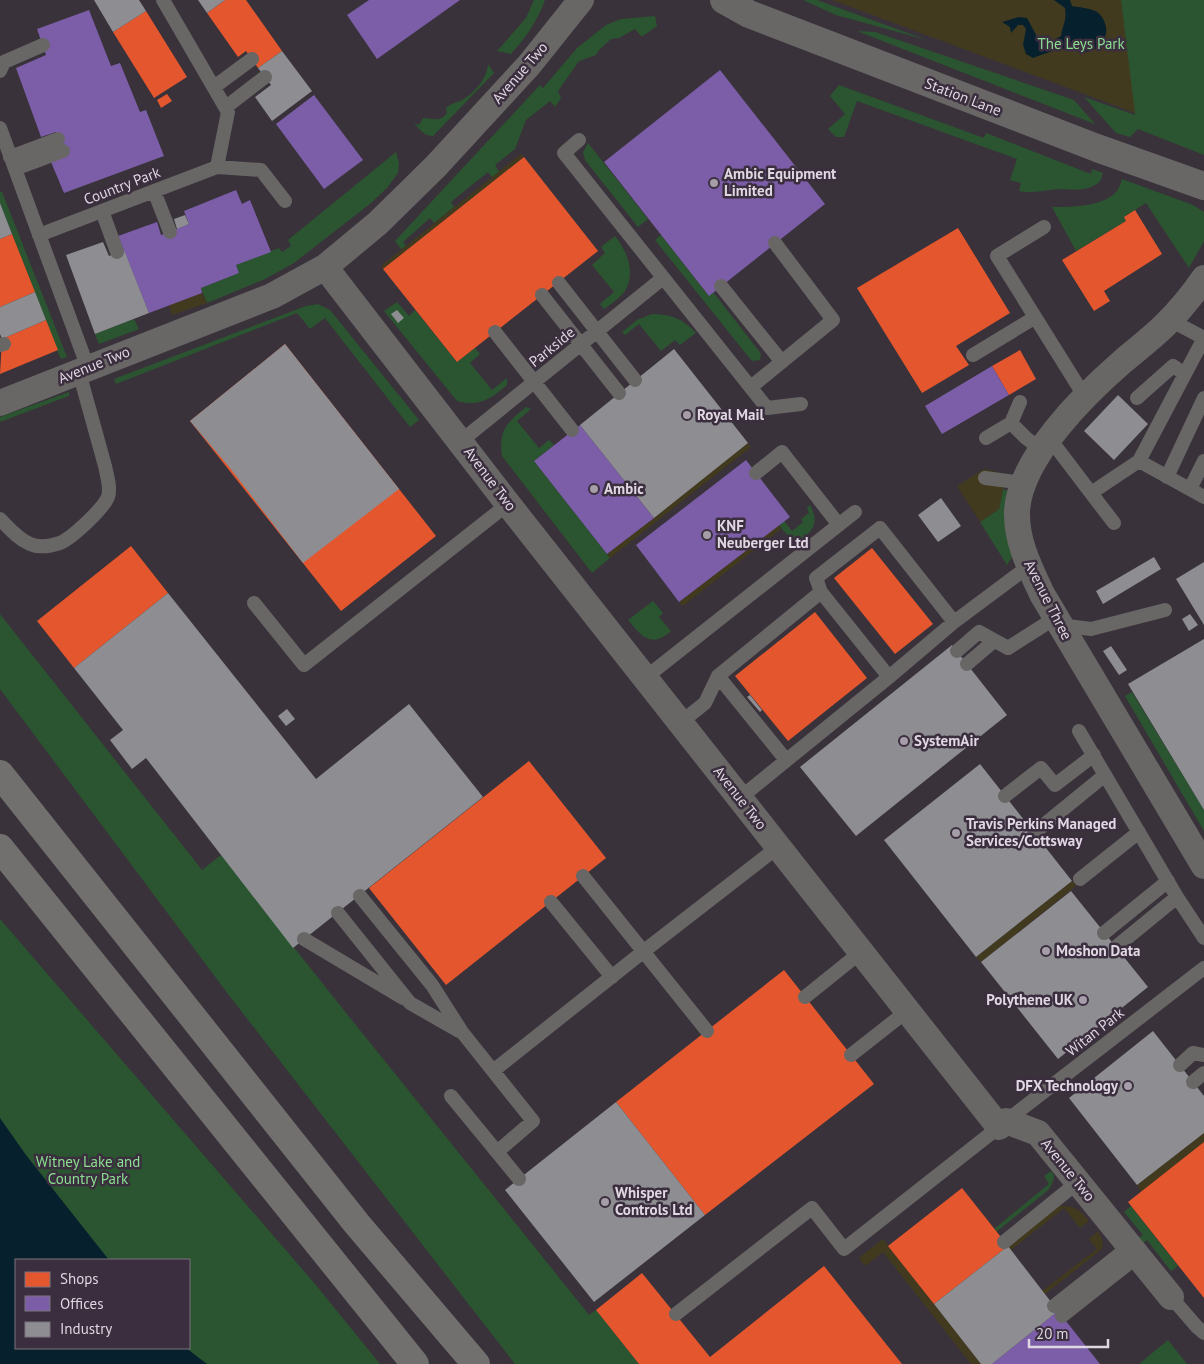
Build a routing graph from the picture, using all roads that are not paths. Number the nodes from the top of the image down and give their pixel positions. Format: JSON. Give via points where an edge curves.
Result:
{"nodes":[{"id":1,"x":164,"y":0,"type":"edge"},
{"id":2,"x":581,"y":0,"type":"edge"},
{"id":3,"x":724,"y":0,"type":"edge"},
{"id":4,"x":43,"y":45,"type":"dead end"},
{"id":5,"x":252,"y":60,"type":"dead end"},
{"id":6,"x":0,"y":71,"type":"edge"},
{"id":7,"x":265,"y":77,"type":"dead end"},
{"id":8,"x":214,"y":88,"type":"junction"},
{"id":9,"x":226,"y":107,"type":"junction"},
{"id":10,"x":0,"y":128,"type":"edge"},
{"id":11,"x":579,"y":140,"type":"dead end"},
{"id":12,"x":61,"y":145,"type":"dead end"},
{"id":13,"x":13,"y":163,"type":"junction"},
{"id":14,"x":217,"y":167,"type":"junction"},
{"id":15,"x":1204,"y":186,"type":"edge"},
{"id":16,"x":154,"y":191,"type":"junction"},
{"id":17,"x":285,"y":201,"type":"dead end"},
{"id":18,"x":102,"y":211,"type":"junction"},
{"id":19,"x":1044,"y":227,"type":"dead end"},
{"id":20,"x":170,"y":232,"type":"dead end"},
{"id":21,"x":39,"y":235,"type":"junction"},
{"id":22,"x":775,"y":243,"type":"dead end"},
{"id":23,"x":117,"y":252,"type":"dead end"},
{"id":24,"x":325,"y":267,"type":"junction"},
{"id":25,"x":663,"y":278,"type":"junction"},
{"id":26,"x":1204,"y":278,"type":"edge"},
{"id":27,"x":559,"y":282,"type":"dead end"},
{"id":28,"x":721,"y":286,"type":"dead end"},
{"id":29,"x":542,"y":295,"type":"dead end"},
{"id":30,"x":1034,"y":318,"type":"junction"},
{"id":31,"x":1170,"y":320,"type":"junction"},
{"id":32,"x":598,"y":331,"type":"junction"},
{"id":33,"x":495,"y":332,"type":"dead end"},
{"id":34,"x":581,"y":344,"type":"junction"},
{"id":35,"x":973,"y":355,"type":"dead end"},
{"id":36,"x":782,"y":362,"type":"junction"},
{"id":37,"x":83,"y":370,"type":"junction"},
{"id":38,"x":1185,"y":374,"type":"junction"},
{"id":39,"x":635,"y":380,"type":"dead end"},
{"id":40,"x":534,"y":382,"type":"junction"},
{"id":41,"x":751,"y":387,"type":"junction"},
{"id":42,"x":619,"y":393,"type":"dead end"},
{"id":43,"x":1085,"y":397,"type":"junction"},
{"id":44,"x":1136,"y":398,"type":"dead end"},
{"id":45,"x":1204,"y":398,"type":"edge"},
{"id":46,"x":0,"y":402,"type":"edge"},
{"id":47,"x":1020,"y":402,"type":"dead end"},
{"id":48,"x":801,"y":404,"type":"dead end"},
{"id":49,"x":1011,"y":423,"type":"junction"},
{"id":50,"x":572,"y":430,"type":"dead end"},
{"id":51,"x":986,"y":438,"type":"dead end"},
{"id":52,"x":462,"y":441,"type":"junction"},
{"id":53,"x":1046,"y":444,"type":"junction"},
{"id":54,"x":1139,"y":461,"type":"junction"},
{"id":55,"x":1204,"y":461,"type":"edge"},
{"id":56,"x":756,"y":473,"type":"dead end"},
{"id":57,"x":1167,"y":477,"type":"junction"},
{"id":58,"x":985,"y":478,"type":"dead end"},
{"id":59,"x":1024,"y":482,"type":"junction"},
{"id":60,"x":1190,"y":489,"type":"junction"},
{"id":61,"x":1092,"y":493,"type":"junction"},
{"id":62,"x":1204,"y":497,"type":"edge"},
{"id":63,"x":508,"y":504,"type":"junction"},
{"id":64,"x":855,"y":512,"type":"dead end"},
{"id":65,"x":0,"y":519,"type":"edge"},
{"id":66,"x":1114,"y":523,"type":"dead end"},
{"id":67,"x":838,"y":525,"type":"junction"},
{"id":68,"x":1029,"y":566,"type":"junction"},
{"id":69,"x":821,"y":592,"type":"junction"},
{"id":70,"x":254,"y":603,"type":"dead end"},
{"id":71,"x":1165,"y":610,"type":"dead end"},
{"id":72,"x":1057,"y":621,"type":"junction"},
{"id":73,"x":954,"y":622,"type":"junction"},
{"id":74,"x":994,"y":641,"type":"junction"},
{"id":75,"x":957,"y":651,"type":"dead end"},
{"id":76,"x":967,"y":664,"type":"dead end"},
{"id":77,"x":718,"y":676,"type":"junction"},
{"id":78,"x":645,"y":678,"type":"junction"},
{"id":79,"x":889,"y":678,"type":"junction"},
{"id":80,"x":680,"y":723,"type":"junction"},
{"id":81,"x":1079,"y":731,"type":"dead end"},
{"id":82,"x":1094,"y":755,"type":"junction"},
{"id":83,"x":786,"y":760,"type":"junction"},
{"id":84,"x":0,"y":774,"type":"edge"},
{"id":85,"x":1105,"y":775,"type":"junction"},
{"id":86,"x":1005,"y":796,"type":"dead end"},
{"id":87,"x":740,"y":798,"type":"junction"},
{"id":88,"x":1139,"y":832,"type":"junction"},
{"id":89,"x":1034,"y":833,"type":"dead end"},
{"id":90,"x":778,"y":847,"type":"junction"},
{"id":91,"x":0,"y":848,"type":"edge"},
{"id":92,"x":1204,"y":866,"type":"edge"},
{"id":93,"x":583,"y":876,"type":"dead end"},
{"id":94,"x":1080,"y":879,"type":"dead end"},
{"id":95,"x":1168,"y":881,"type":"junction"},
{"id":96,"x":360,"y":896,"type":"dead end"},
{"id":97,"x":1177,"y":897,"type":"junction"},
{"id":98,"x":551,"y":902,"type":"dead end"},
{"id":99,"x":338,"y":913,"type":"dead end"},
{"id":100,"x":1104,"y":933,"type":"dead end"},
{"id":101,"x":1204,"y":938,"type":"edge"},
{"id":102,"x":304,"y":939,"type":"dead end"},
{"id":103,"x":1116,"y":947,"type":"dead end"},
{"id":104,"x":644,"y":951,"type":"junction"},
{"id":105,"x":861,"y":952,"type":"junction"},
{"id":106,"x":1204,"y":968,"type":"edge"},
{"id":107,"x":612,"y":976,"type":"junction"},
{"id":108,"x":805,"y":997,"type":"dead end"},
{"id":109,"x":410,"y":1003,"type":"junction"},
{"id":110,"x":907,"y":1011,"type":"junction"},
{"id":111,"x":707,"y":1031,"type":"dead end"},
{"id":112,"x":462,"y":1032,"type":"junction"},
{"id":113,"x":852,"y":1055,"type":"dead end"},
{"id":114,"x":1204,"y":1055,"type":"edge"},
{"id":115,"x":1180,"y":1065,"type":"dead end"},
{"id":116,"x":493,"y":1071,"type":"junction"},
{"id":117,"x":450,"y":1096,"type":"dead end"},
{"id":118,"x":1002,"y":1124,"type":"junction"},
{"id":119,"x":497,"y":1152,"type":"junction"},
{"id":120,"x":519,"y":1179,"type":"dead end"},
{"id":121,"x":1078,"y":1182,"type":"junction"},
{"id":122,"x":1004,"y":1242,"type":"dead end"},
{"id":123,"x":1134,"y":1251,"type":"junction"},
{"id":124,"x":1171,"y":1297,"type":"joint"},
{"id":125,"x":1058,"y":1311,"type":"dead end"},
{"id":126,"x":676,"y":1314,"type":"dead end"},
{"id":127,"x":1204,"y":1333,"type":"edge"},
{"id":128,"x":415,"y":1364,"type":"edge"},
{"id":129,"x":476,"y":1364,"type":"edge"}],
"edges":[{"from":1,"to":8,"type":"lane"},
{"from":2,"to":24,"type":"street","name":"Avenue Two","via":[[529,65],[436,166],[378,223]]},
{"from":3,"to":15,"type":"street","name":"Station Lane","via":[[749,14]]},
{"from":4,"to":6,"type":"lane","via":[[4,62]]},
{"from":5,"to":8,"type":"lane"},
{"from":7,"to":9,"type":"lane"},
{"from":8,"to":9,"type":"lane"},
{"from":9,"to":14,"type":"lane","via":[[228,112]]},
{"from":10,"to":13,"type":"lane"},
{"from":11,"to":25,"type":"lane","via":[[564,152]]},
{"from":12,"to":13,"type":"lane"},
{"from":13,"to":21,"type":"lane"},
{"from":14,"to":16,"type":"lane","name":"Country Park"},
{"from":14,"to":17,"type":"lane","via":[[261,170]]},
{"from":16,"to":18,"type":"lane","name":"Country Park"},
{"from":16,"to":20,"type":"lane"},
{"from":18,"to":21,"type":"lane","name":"Country Park"},
{"from":18,"to":23,"type":"lane"},
{"from":19,"to":30,"type":"lane","via":[[997,256]]},
{"from":21,"to":37,"type":"lane"},
{"from":22,"to":36,"type":"lane","via":[[833,320]]},
{"from":24,"to":37,"type":"street","name":"Avenue Two","via":[[272,296]]},
{"from":24,"to":52,"type":"street","name":"Avenue Two"},
{"from":25,"to":32,"type":"lane","name":"Parkside"},
{"from":25,"to":41,"type":"lane"},
{"from":26,"to":31,"type":"street","name":"Avenue Three"},
{"from":27,"to":32,"type":"lane"},
{"from":28,"to":36,"type":"lane"},
{"from":29,"to":34,"type":"lane"},
{"from":30,"to":35,"type":"lane"},
{"from":30,"to":43,"type":"lane"},
{"from":31,"to":38,"type":"lane","via":[[1204,338]]},
{"from":31,"to":43,"type":"street","name":"Avenue Three"},
{"from":32,"to":34,"type":"lane","name":"Parkside"},
{"from":32,"to":39,"type":"lane"},
{"from":33,"to":40,"type":"lane"},
{"from":34,"to":40,"type":"lane","name":"Parkside"},
{"from":34,"to":42,"type":"lane"},
{"from":36,"to":41,"type":"lane"},
{"from":37,"to":46,"type":"street","name":"Avenue Two"},
{"from":37,"to":65,"type":"lane","via":[[109,482],[108,496],[101,508],[69,537],[46,547],[30,544]]},
{"from":38,"to":44,"type":"lane","via":[[1173,366]]},
{"from":38,"to":54,"type":"lane"},
{"from":40,"to":50,"type":"lane"},
{"from":40,"to":52,"type":"lane","name":"Parkside"},
{"from":41,"to":48,"type":"lane","via":[[767,408]]},
{"from":43,"to":53,"type":"street","name":"Avenue Three"},
{"from":45,"to":57,"type":"lane"},
{"from":47,"to":49,"type":"lane"},
{"from":49,"to":51,"type":"lane"},
{"from":49,"to":53,"type":"lane","via":[[1026,438]]},
{"from":52,"to":63,"type":"street","name":"Avenue Two"},
{"from":53,"to":59,"type":"street","name":"Avenue Three"},
{"from":53,"to":61,"type":"lane"},
{"from":54,"to":57,"type":"lane"},
{"from":54,"to":61,"type":"lane"},
{"from":55,"to":60,"type":"lane"},
{"from":56,"to":67,"type":"lane","via":[[782,452]]},
{"from":57,"to":60,"type":"lane"},
{"from":58,"to":59,"type":"lane"},
{"from":59,"to":68,"type":"street","name":"Avenue Three","via":[[1018,505],[1018,526]]},
{"from":60,"to":62,"type":"lane"},
{"from":61,"to":66,"type":"lane"},
{"from":63,"to":70,"type":"lane","via":[[304,665]]},
{"from":63,"to":78,"type":"street","name":"Avenue Two"},
{"from":64,"to":67,"type":"lane"},
{"from":67,"to":78,"type":"lane"},
{"from":68,"to":72,"type":"street","name":"Avenue Three"},
{"from":68,"to":73,"type":"lane"},
{"from":69,"to":73,"type":"lane","via":[[816,578],[880,528]]},
{"from":69,"to":77,"type":"lane"},
{"from":69,"to":79,"type":"lane"},
{"from":71,"to":72,"type":"lane","via":[[1091,630]]},
{"from":72,"to":74,"type":"lane","via":[[1008,648]]},
{"from":72,"to":92,"type":"street","name":"Avenue Three"},
{"from":73,"to":79,"type":"lane"},
{"from":74,"to":75,"type":"lane","via":[[979,632]]},
{"from":74,"to":76,"type":"lane"},
{"from":77,"to":80,"type":"lane","via":[[705,703]]},
{"from":77,"to":83,"type":"lane"},
{"from":78,"to":80,"type":"street","name":"Avenue Two"},
{"from":79,"to":83,"type":"lane"},
{"from":80,"to":87,"type":"street","name":"Avenue Two"},
{"from":81,"to":82,"type":"lane"},
{"from":82,"to":85,"type":"lane"},
{"from":82,"to":86,"type":"lane","via":[[1055,785],[1041,768]]},
{"from":83,"to":87,"type":"lane"},
{"from":84,"to":129,"type":"highway","via":[[357,1224]]},
{"from":85,"to":88,"type":"lane"},
{"from":85,"to":89,"type":"lane"},
{"from":87,"to":90,"type":"street","name":"Avenue Two"},
{"from":88,"to":94,"type":"lane"},
{"from":88,"to":95,"type":"lane"},
{"from":90,"to":104,"type":"lane"},
{"from":90,"to":105,"type":"street","name":"Avenue Two"},
{"from":91,"to":128,"type":"highway"},
{"from":93,"to":104,"type":"lane"},
{"from":95,"to":97,"type":"lane"},
{"from":95,"to":100,"type":"lane"},
{"from":96,"to":112,"type":"lane","via":[[432,985]]},
{"from":97,"to":101,"type":"lane"},
{"from":97,"to":103,"type":"lane"},
{"from":98,"to":107,"type":"lane"},
{"from":99,"to":109,"type":"lane"},
{"from":102,"to":109,"type":"lane"},
{"from":104,"to":107,"type":"lane"},
{"from":104,"to":111,"type":"lane"},
{"from":105,"to":108,"type":"lane"},
{"from":105,"to":110,"type":"street","name":"Avenue Two"},
{"from":106,"to":118,"type":"lane","name":"Witan Park"},
{"from":107,"to":116,"type":"lane"},
{"from":109,"to":112,"type":"lane"},
{"from":110,"to":113,"type":"lane"},
{"from":110,"to":118,"type":"street","name":"Avenue Two"},
{"from":112,"to":116,"type":"lane"},
{"from":114,"to":115,"type":"lane","via":[[1193,1053]]},
{"from":116,"to":119,"type":"lane","via":[[533,1121]]},
{"from":117,"to":119,"type":"lane"},
{"from":118,"to":121,"type":"street","name":"Avenue Two","via":[[1038,1133]]},
{"from":118,"to":126,"type":"lane","name":"Witan Park","via":[[844,1249],[812,1208]]},
{"from":119,"to":120,"type":"lane"},
{"from":121,"to":122,"type":"lane"},
{"from":121,"to":123,"type":"street","name":"Avenue Two"},
{"from":123,"to":124,"type":"street","name":"Avenue Two"},
{"from":123,"to":125,"type":"lane"},
{"from":124,"to":127,"type":"lane"}]}
